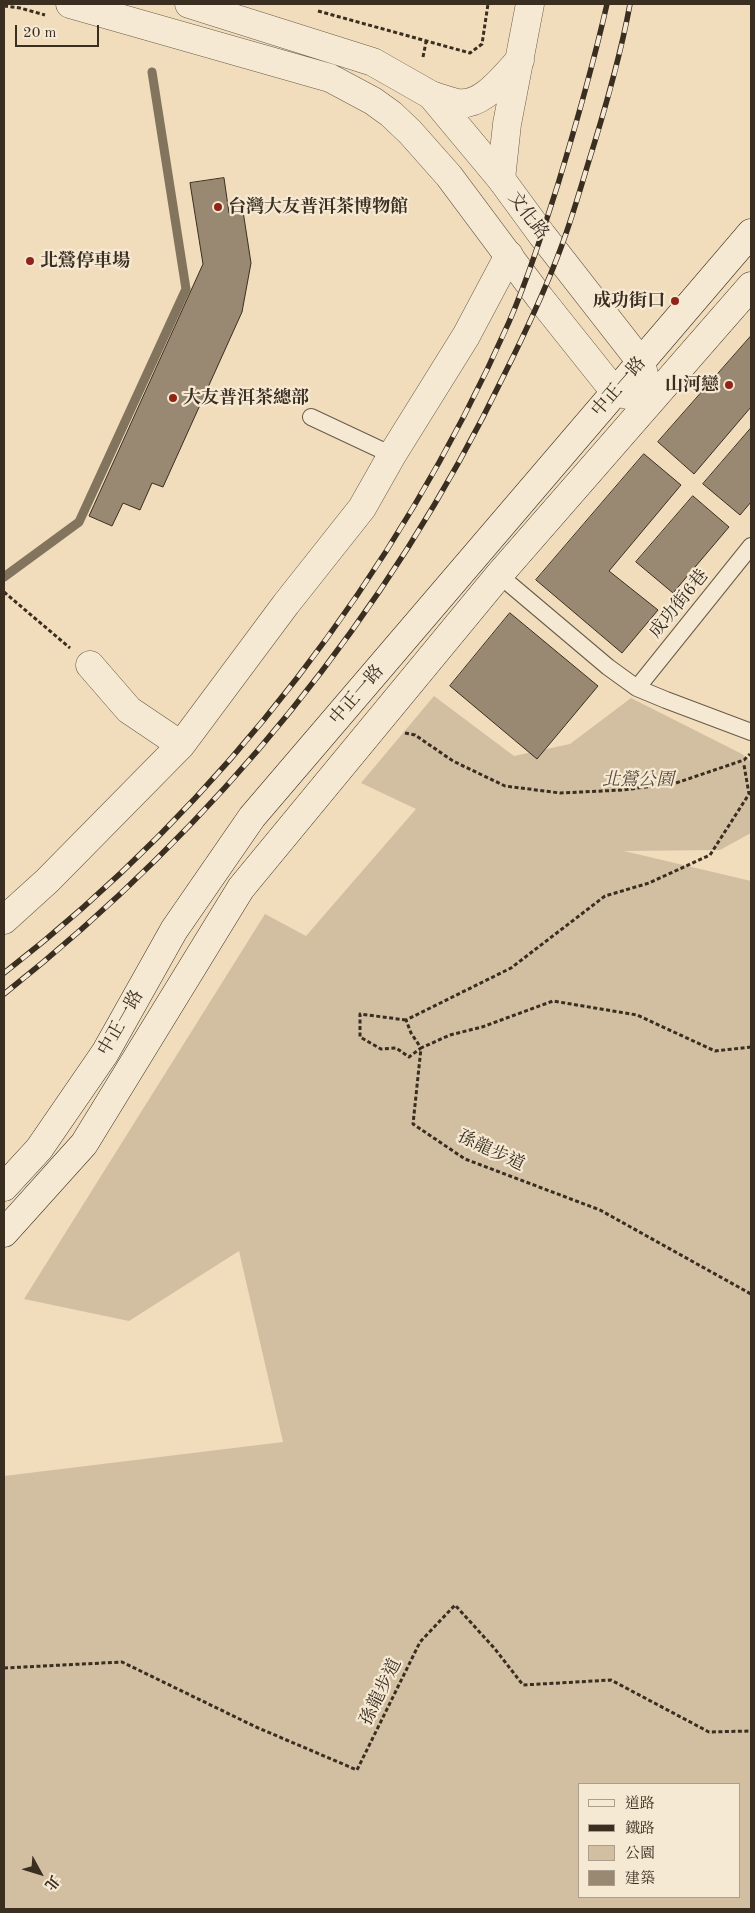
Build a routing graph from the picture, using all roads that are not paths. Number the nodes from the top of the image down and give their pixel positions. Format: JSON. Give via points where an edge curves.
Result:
{"nodes":[{"id":1,"x":70,"y":4,"type":"edge"},
{"id":2,"x":189,"y":4,"type":"edge"},
{"id":3,"x":530,"y":4,"type":"edge"},
{"id":4,"x":520,"y":60,"type":"junction"},
{"id":5,"x":431,"y":95,"type":"junction"},
{"id":6,"x":501,"y":179,"type":"junction"},
{"id":7,"x":751,"y":233,"type":"edge"},
{"id":8,"x":509,"y":255,"type":"junction"},
{"id":9,"x":751,"y":286,"type":"edge"},
{"id":10,"x":641,"y":362,"type":"junction"},
{"id":11,"x":615,"y":392,"type":"junction"},
{"id":12,"x":650,"y":400,"type":"junction"},
{"id":13,"x":311,"y":417,"type":"dead end"},
{"id":14,"x":392,"y":455,"type":"junction"},
{"id":15,"x":751,"y":546,"type":"edge"},
{"id":16,"x":499,"y":575,"type":"junction"},
{"id":17,"x":90,"y":665,"type":"road end"},
{"id":18,"x":638,"y":688,"type":"junction"},
{"id":19,"x":751,"y":732,"type":"edge"},
{"id":20,"x":181,"y":745,"type":"junction"},
{"id":21,"x":4,"y":920,"type":"edge"},
{"id":22,"x":4,"y":1188,"type":"edge"},
{"id":23,"x":4,"y":1233,"type":"edge"}],
"edges":[{"from":1,"to":8,"type":"street","via":[[330,78],[373,100],[392,114],[449,176]]},
{"from":2,"to":5,"type":"street","via":[[372,62]]},
{"from":3,"to":4,"type":"street","name":"文化路"},
{"from":4,"to":5,"type":"street","via":[[477,100],[459,103]]},
{"from":4,"to":6,"type":"street","name":"文化路","via":[[507,124]]},
{"from":5,"to":6,"type":"street"},
{"from":6,"to":10,"type":"street","name":"文化路"},
{"from":7,"to":10,"type":"street","name":"中正一路"},
{"from":8,"to":11,"type":"street"},
{"from":8,"to":14,"type":"street","via":[[466,336]]},
{"from":9,"to":12,"type":"street","name":"中正一路"},
{"from":10,"to":11,"type":"street","name":"中正一路"},
{"from":10,"to":12,"type":"street","name":"文化路"},
{"from":11,"to":12,"type":"street"},
{"from":11,"to":22,"type":"street","name":"中正一路","via":[[252,817],[174,930],[105,1053],[39,1149]]},
{"from":12,"to":16,"type":"street","name":"中正一路"},
{"from":13,"to":14,"type":"lane"},
{"from":14,"to":20,"type":"street","via":[[362,508]]},
{"from":15,"to":18,"type":"lane","name":"成功街6巷"},
{"from":16,"to":18,"type":"lane","via":[[608,667]]},
{"from":16,"to":23,"type":"street","name":"中正一路","via":[[242,888],[84,1144]]},
{"from":17,"to":20,"type":"street","via":[[128,710]]},
{"from":18,"to":19,"type":"lane"},
{"from":20,"to":21,"type":"street"}]}
